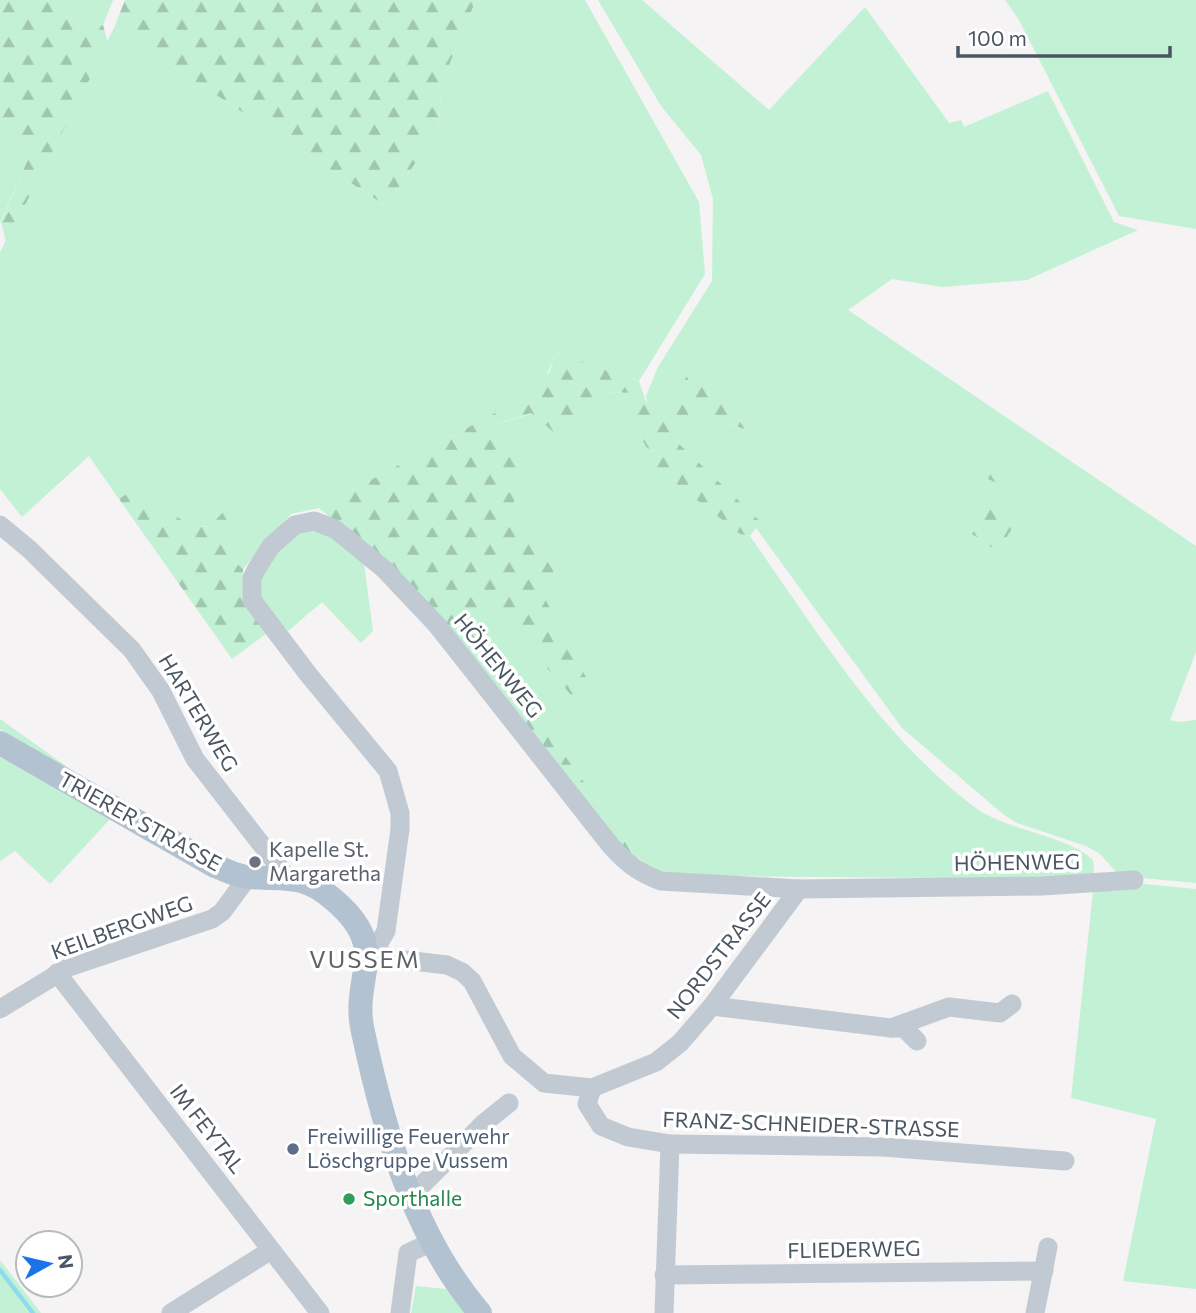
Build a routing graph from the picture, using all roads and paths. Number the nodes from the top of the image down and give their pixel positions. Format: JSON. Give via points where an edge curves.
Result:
{"nodes":[{"id":1,"x":0,"y":525,"type":"edge"},
{"id":2,"x":0,"y":743,"type":"edge"},
{"id":3,"x":286,"y":876,"type":"junction"},
{"id":4,"x":248,"y":877,"type":"junction"},
{"id":5,"x":1134,"y":880,"type":"dead end"},
{"id":6,"x":799,"y":889,"type":"junction"},
{"id":7,"x":371,"y":950,"type":"junction"},
{"id":8,"x":57,"y":973,"type":"junction"},
{"id":9,"x":1012,"y":1004,"type":"dead end"},
{"id":10,"x":712,"y":1006,"type":"junction"},
{"id":11,"x":0,"y":1009,"type":"edge"},
{"id":12,"x":891,"y":1028,"type":"junction"},
{"id":13,"x":917,"y":1041,"type":"dead end"},
{"id":14,"x":592,"y":1088,"type":"junction"},
{"id":15,"x":509,"y":1103,"type":"dead end"},
{"id":16,"x":670,"y":1144,"type":"junction"},
{"id":17,"x":1065,"y":1161,"type":"dead end"},
{"id":18,"x":409,"y":1192,"type":"junction"},
{"id":19,"x":430,"y":1243,"type":"junction"},
{"id":20,"x":1048,"y":1248,"type":"dead end"},
{"id":21,"x":271,"y":1250,"type":"junction"},
{"id":22,"x":1044,"y":1271,"type":"junction"},
{"id":23,"x":664,"y":1275,"type":"junction"},
{"id":24,"x":171,"y":1313,"type":"edge"},
{"id":25,"x":320,"y":1313,"type":"edge"},
{"id":26,"x":400,"y":1313,"type":"edge"},
{"id":27,"x":480,"y":1313,"type":"edge"},
{"id":28,"x":664,"y":1313,"type":"edge"},
{"id":29,"x":1035,"y":1313,"type":"edge"}],
"edges":[{"from":1,"to":3,"type":"street","name":"HARTERWEG","via":[[132,650],[161,691],[195,759]]},
{"from":2,"to":4,"type":"main road","name":"TRIERER STRASSE","via":[[200,858]]},
{"from":3,"to":4,"type":"main road","name":"TRIERER STRASSE"},
{"from":3,"to":7,"type":"main road","name":"TRIERER STRASSE","via":[[335,901]]},
{"from":4,"to":8,"type":"street","name":"KEILBERGWEG","via":[[212,919]]},
{"from":5,"to":6,"type":"street","name":"HÖHENWEG","via":[[1036,887]]},
{"from":6,"to":7,"type":"street","name":"HÖHENWEG","via":[[661,881],[628,865],[437,625],[361,548],[335,528],[314,522],[295,525],[271,546],[252,578],[252,600],[388,771],[400,830],[386,931]]},
{"from":6,"to":10,"type":"street","name":"NORDSTRASSE"},
{"from":7,"to":14,"type":"street","name":"NORDSTRASSE","via":[[462,972],[512,1056],[544,1083]]},
{"from":7,"to":18,"type":"main road","via":[[360,999],[362,1031]]},
{"from":8,"to":11,"type":"street","name":"KEILBERGWEG"},
{"from":8,"to":21,"type":"street","name":"IM FEYTAL"},
{"from":9,"to":12,"type":"street","via":[[1000,1013],[949,1007]]},
{"from":10,"to":12,"type":"street"},
{"from":10,"to":14,"type":"street","name":"NORDSTRASSE","via":[[680,1043],[656,1062]]},
{"from":12,"to":13,"type":"street","via":[[904,1028]]},
{"from":14,"to":16,"type":"street","name":"FRANZ-SCHNEIDER-STRASSE","via":[[587,1104],[601,1126],[628,1137]]},
{"from":15,"to":18,"type":"street","via":[[418,1189]]},
{"from":16,"to":17,"type":"street","name":"FRANZ-SCHNEIDER-STRASSE","via":[[884,1147]]},
{"from":16,"to":23,"type":"street"},
{"from":18,"to":19,"type":"main road"},
{"from":19,"to":26,"type":"street","via":[[408,1252]]},
{"from":19,"to":27,"type":"main road"},
{"from":20,"to":22,"type":"street"},
{"from":21,"to":24,"type":"street"},
{"from":21,"to":25,"type":"street","name":"IM FEYTAL"},
{"from":22,"to":23,"type":"street","name":"FLIEDERWEG"},
{"from":22,"to":29,"type":"street"},
{"from":23,"to":28,"type":"street"}]}
